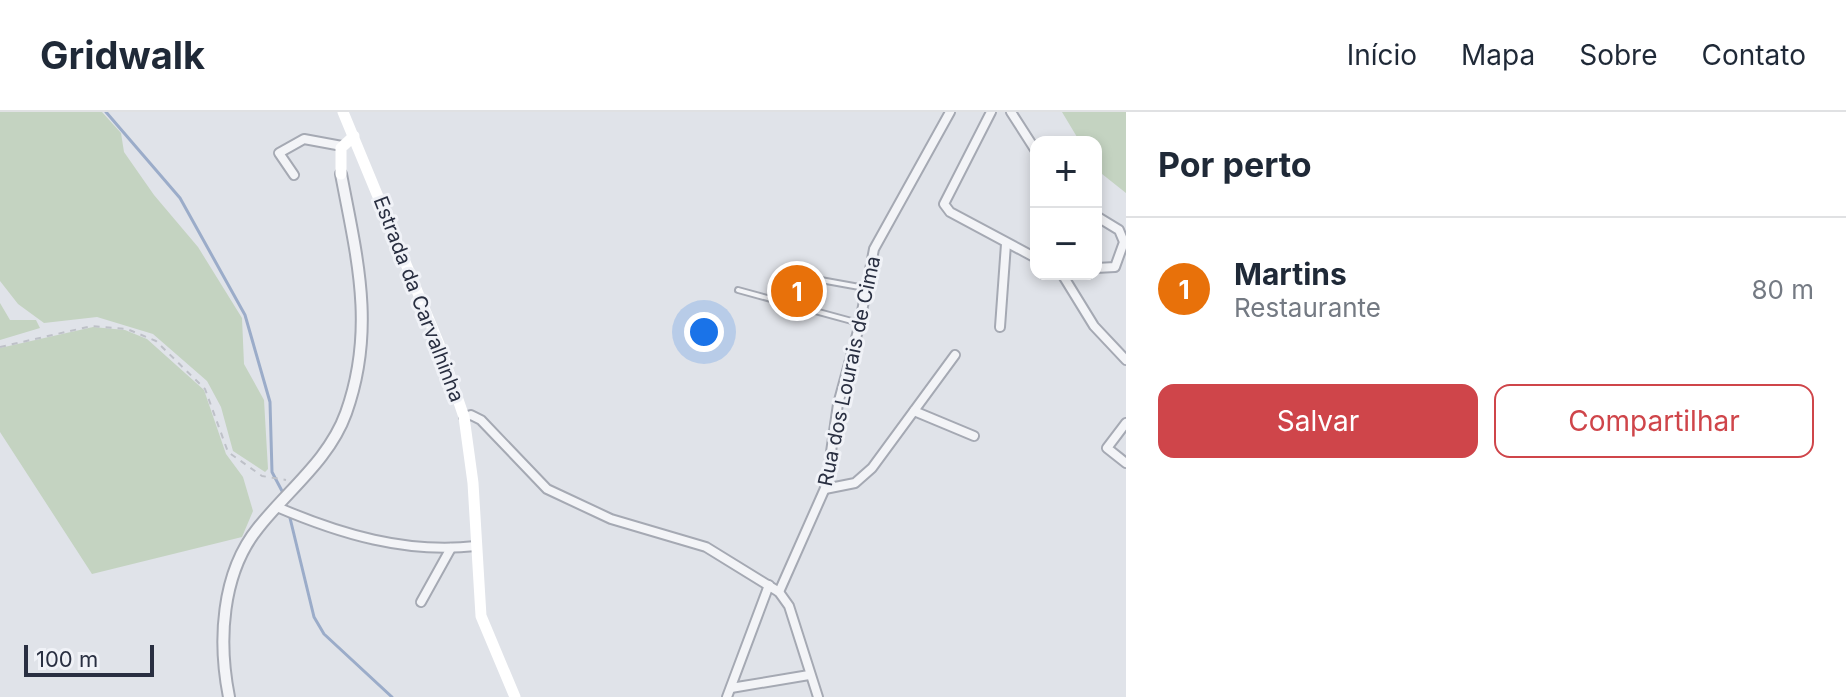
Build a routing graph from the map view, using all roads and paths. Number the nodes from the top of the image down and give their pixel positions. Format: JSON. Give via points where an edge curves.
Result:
{"nodes":[{"id":1,"x":343,"y":112,"type":"edge"},
{"id":2,"x":950,"y":112,"type":"edge"},
{"id":3,"x":991,"y":112,"type":"edge"},
{"id":4,"x":1011,"y":112,"type":"edge"},
{"id":5,"x":354,"y":136,"type":"junction"},
{"id":6,"x":1030,"y":142,"type":"edge"},
{"id":7,"x":341,"y":147,"type":"junction"},
{"id":8,"x":356,"y":156,"type":"junction"},
{"id":9,"x":341,"y":174,"type":"junction"},
{"id":10,"x":294,"y":175,"type":"dead end"},
{"id":11,"x":1102,"y":220,"type":"edge"},
{"id":12,"x":1006,"y":244,"type":"junction"},
{"id":13,"x":1030,"y":255,"type":"edge"},
{"id":14,"x":1102,"y":268,"type":"edge"},
{"id":15,"x":793,"y":275,"type":"dead end"},
{"id":16,"x":1066,"y":280,"type":"edge"},
{"id":17,"x":865,"y":288,"type":"junction"},
{"id":18,"x":738,"y":290,"type":"dead end"},
{"id":19,"x":859,"y":323,"type":"junction"},
{"id":20,"x":1000,"y":327,"type":"dead end"},
{"id":21,"x":0,"y":347,"type":"edge"},
{"id":22,"x":955,"y":355,"type":"dead end"},
{"id":23,"x":1126,"y":360,"type":"edge"},
{"id":24,"x":914,"y":411,"type":"junction"},
{"id":25,"x":464,"y":417,"type":"junction"},
{"id":26,"x":1126,"y":423,"type":"edge"},
{"id":27,"x":974,"y":436,"type":"dead end"},
{"id":28,"x":1126,"y":463,"type":"edge"},
{"id":29,"x":299,"y":482,"type":"junction"},
{"id":30,"x":825,"y":489,"type":"junction"},
{"id":31,"x":277,"y":507,"type":"junction"},
{"id":32,"x":476,"y":546,"type":"junction"},
{"id":33,"x":451,"y":548,"type":"junction"},
{"id":34,"x":769,"y":585,"type":"junction"},
{"id":35,"x":779,"y":592,"type":"junction"},
{"id":36,"x":421,"y":602,"type":"dead end"},
{"id":37,"x":809,"y":675,"type":"junction"},
{"id":38,"x":729,"y":693,"type":"edge"},
{"id":39,"x":229,"y":697,"type":"edge"},
{"id":40,"x":515,"y":697,"type":"edge"},
{"id":41,"x":818,"y":697,"type":"edge"}],
"edges":[{"from":1,"to":5,"type":"main road","name":"Estrada da Carvalhinha"},
{"from":2,"to":17,"type":"street","name":"Rua dos Lourais de Cima","via":[[874,249]]},
{"from":3,"to":12,"type":"street","via":[[944,204]]},
{"from":4,"to":6,"type":"street"},
{"from":5,"to":7,"type":"main road"},
{"from":5,"to":8,"type":"main road","name":"Estrada da Carvalhinha"},
{"from":7,"to":8,"type":"main road"},
{"from":7,"to":9,"type":"main road"},
{"from":7,"to":10,"type":"street","via":[[304,139],[279,153]]},
{"from":8,"to":9,"type":"main road"},
{"from":8,"to":25,"type":"main road","name":"Estrada da Carvalhinha","via":[[439,344]]},
{"from":9,"to":29,"type":"street","via":[[365,330],[345,416]]},
{"from":11,"to":14,"type":"street","via":[[1119,230],[1124,242],[1115,267]]},
{"from":12,"to":13,"type":"street"},
{"from":12,"to":20,"type":"street"},
{"from":15,"to":17,"type":"lane"},
{"from":16,"to":23,"type":"street","via":[[1094,326]]},
{"from":17,"to":19,"type":"street","name":"Rua dos Lourais de Cima"},
{"from":18,"to":19,"type":"lane"},
{"from":19,"to":30,"type":"street","name":"Rua dos Lourais de Cima","via":[[838,404]]},
{"from":21,"to":29,"type":"path","via":[[92,326],[127,329],[156,341],[205,389],[228,452],[262,476]]},
{"from":22,"to":24,"type":"street"},
{"from":24,"to":27,"type":"street"},
{"from":24,"to":30,"type":"street","via":[[855,483]]},
{"from":25,"to":32,"type":"main road","name":"Estrada da Carvalhinha"},
{"from":25,"to":34,"type":"street","via":[[481,420],[547,489],[611,519],[706,547]]},
{"from":26,"to":28,"type":"street","via":[[1107,448]]},
{"from":29,"to":31,"type":"street"},
{"from":30,"to":35,"type":"street","name":"Rua dos Lourais de Cima"},
{"from":31,"to":33,"type":"street","via":[[342,534]]},
{"from":31,"to":39,"type":"street","via":[[251,538],[230,587],[223,641]]},
{"from":32,"to":33,"type":"street"},
{"from":32,"to":40,"type":"main road","name":"Estrada da Carvalhinha","via":[[481,616]]},
{"from":33,"to":36,"type":"street"},
{"from":34,"to":35,"type":"street"},
{"from":34,"to":38,"type":"street"},
{"from":35,"to":37,"type":"street","via":[[789,606]]},
{"from":37,"to":38,"type":"street"},
{"from":37,"to":41,"type":"street"}]}
